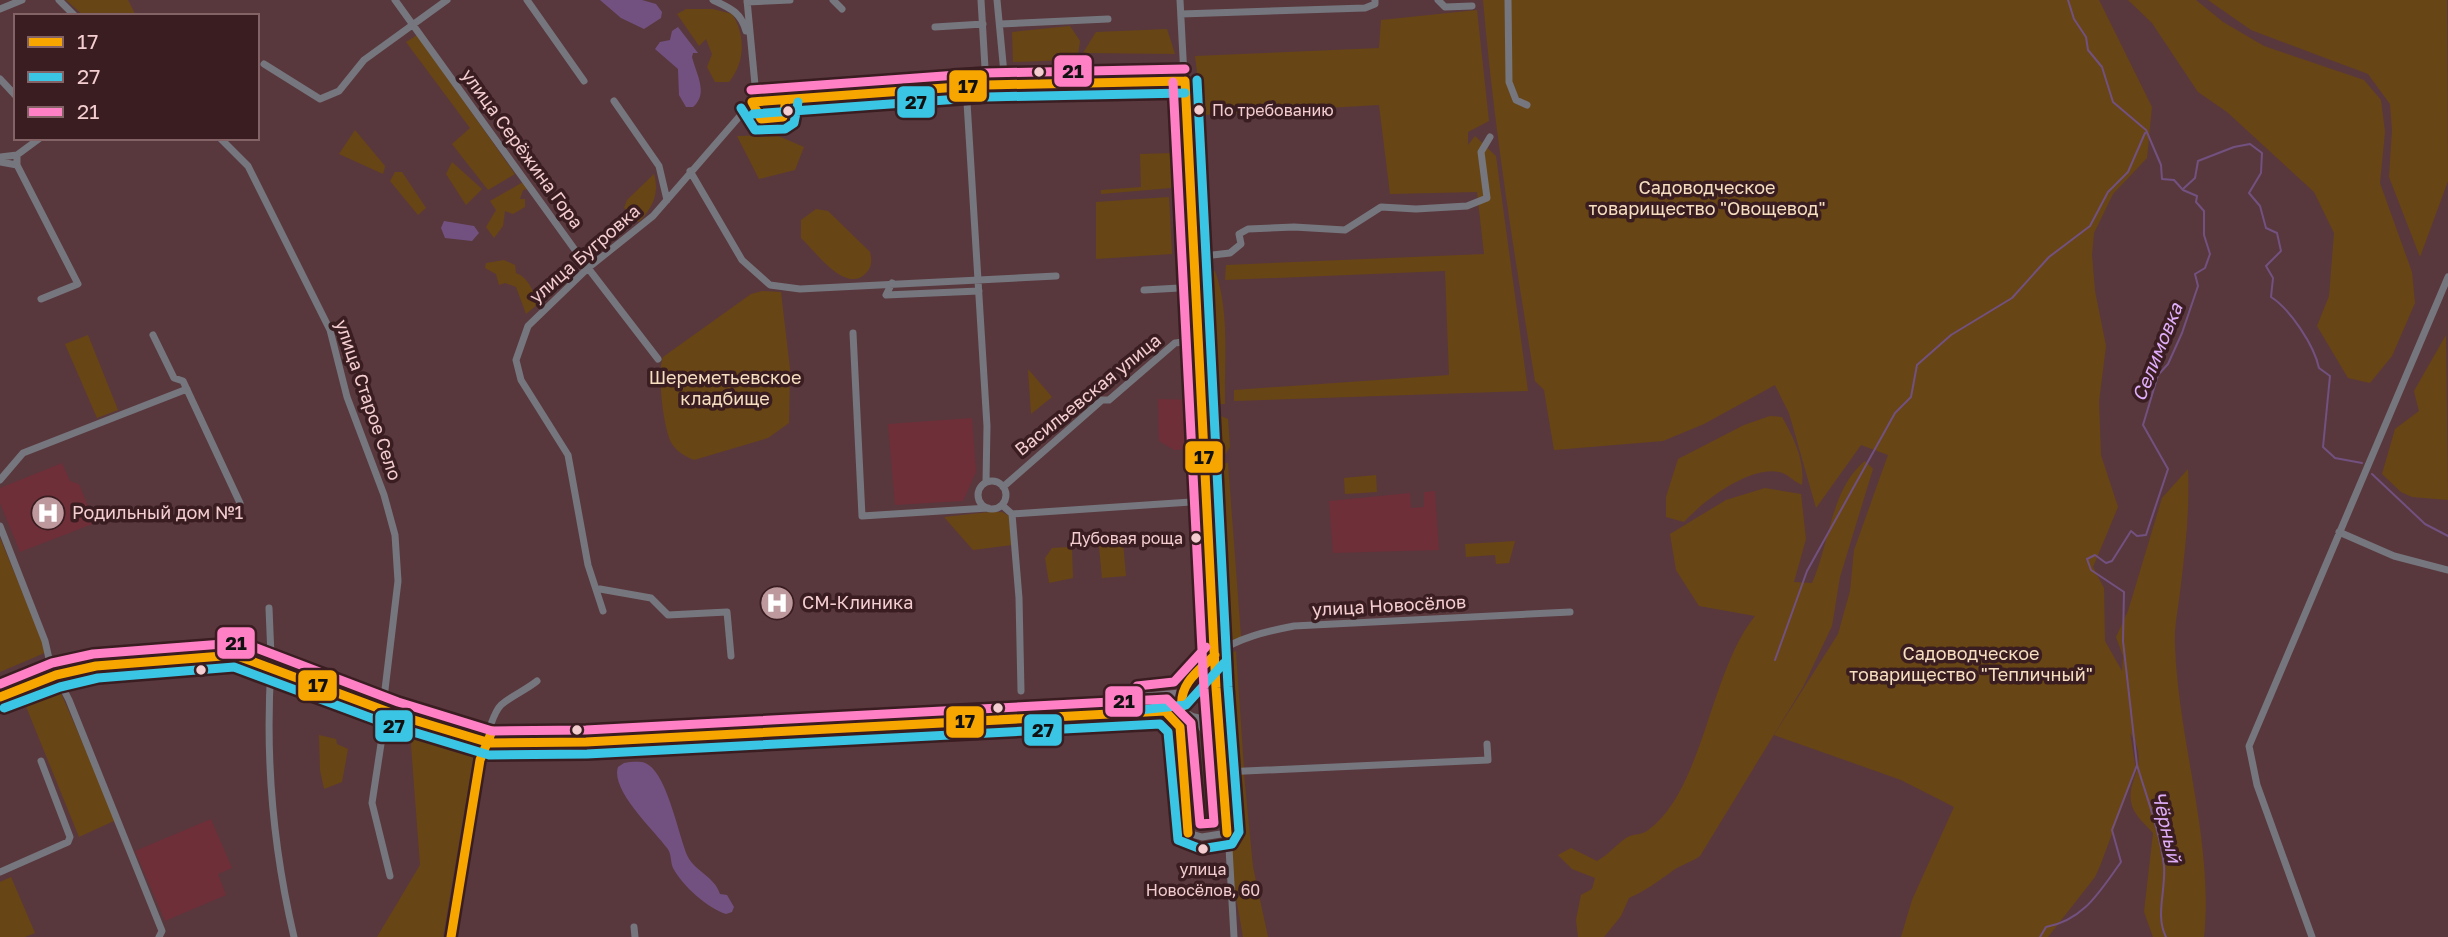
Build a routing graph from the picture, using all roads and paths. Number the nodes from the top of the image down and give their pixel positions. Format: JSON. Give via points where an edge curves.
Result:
{"nodes":[{"id":1,"x":22,"y":0,"type":"edge"},
{"id":2,"x":59,"y":0,"type":"edge"},
{"id":3,"x":395,"y":0,"type":"edge"},
{"id":4,"x":447,"y":0,"type":"edge"},
{"id":5,"x":527,"y":0,"type":"edge"},
{"id":6,"x":713,"y":0,"type":"edge"},
{"id":7,"x":790,"y":0,"type":"edge"},
{"id":8,"x":833,"y":0,"type":"edge"},
{"id":9,"x":981,"y":0,"type":"edge"},
{"id":10,"x":997,"y":0,"type":"edge"},
{"id":11,"x":1180,"y":0,"type":"edge"},
{"id":12,"x":1508,"y":0,"type":"edge"},
{"id":13,"x":747,"y":1,"type":"edge"},
{"id":14,"x":1438,"y":1,"type":"edge"},
{"id":15,"x":1375,"y":2,"type":"edge"},
{"id":16,"x":1472,"y":6,"type":"dead end"},
{"id":17,"x":0,"y":9,"type":"edge"},
{"id":18,"x":842,"y":9,"type":"dead end"},
{"id":19,"x":73,"y":14,"type":"edge"},
{"id":20,"x":1181,"y":15,"type":"junction"},
{"id":21,"x":1108,"y":19,"type":"dead end"},
{"id":22,"x":983,"y":23,"type":"junction"},
{"id":23,"x":412,"y":24,"type":"junction"},
{"id":24,"x":1000,"y":24,"type":"junction"},
{"id":25,"x":935,"y":27,"type":"dead end"},
{"id":26,"x":750,"y":38,"type":"junction"},
{"id":27,"x":264,"y":65,"type":"dead end"},
{"id":28,"x":0,"y":79,"type":"edge"},
{"id":29,"x":584,"y":81,"type":"dead end"},
{"id":30,"x":1185,"y":81,"type":"junction"},
{"id":31,"x":1005,"y":84,"type":"junction"},
{"id":32,"x":986,"y":85,"type":"junction"},
{"id":33,"x":966,"y":86,"type":"junction"},
{"id":34,"x":14,"y":94,"type":"edge"},
{"id":35,"x":614,"y":101,"type":"dead end"},
{"id":36,"x":752,"y":102,"type":"junction"},
{"id":37,"x":1527,"y":105,"type":"dead end"},
{"id":38,"x":1490,"y":137,"type":"dead end"},
{"id":39,"x":37,"y":140,"type":"edge"},
{"id":40,"x":222,"y":140,"type":"edge"},
{"id":41,"x":17,"y":155,"type":"junction"},
{"id":42,"x":0,"y":160,"type":"edge"},
{"id":43,"x":17,"y":165,"type":"junction"},
{"id":44,"x":690,"y":171,"type":"junction"},
{"id":45,"x":667,"y":200,"type":"junction"},
{"id":46,"x":1195,"y":257,"type":"junction"},
{"id":47,"x":588,"y":268,"type":"junction"},
{"id":48,"x":1056,"y":276,"type":"dead end"},
{"id":49,"x":2448,"y":277,"type":"edge"},
{"id":50,"x":978,"y":281,"type":"junction"},
{"id":51,"x":892,"y":283,"type":"junction"},
{"id":52,"x":1197,"y":287,"type":"junction"},
{"id":53,"x":1144,"y":290,"type":"dead end"},
{"id":54,"x":979,"y":291,"type":"junction"},
{"id":55,"x":41,"y":299,"type":"dead end"},
{"id":56,"x":853,"y":333,"type":"dead end"},
{"id":57,"x":153,"y":335,"type":"dead end"},
{"id":58,"x":1199,"y":340,"type":"junction"},
{"id":59,"x":658,"y":359,"type":"dead end"},
{"id":60,"x":187,"y":389,"type":"junction"},
{"id":61,"x":0,"y":480,"type":"edge"},
{"id":62,"x":986,"y":482,"type":"junction"},
{"id":63,"x":1003,"y":487,"type":"junction"},
{"id":64,"x":1206,"y":501,"type":"junction"},
{"id":65,"x":240,"y":503,"type":"dead end"},
{"id":66,"x":1002,"y":505,"type":"junction"},
{"id":67,"x":988,"y":509,"type":"junction"},
{"id":68,"x":1012,"y":514,"type":"junction"},
{"id":69,"x":0,"y":526,"type":"edge"},
{"id":70,"x":2339,"y":532,"type":"junction"},
{"id":71,"x":2448,"y":570,"type":"edge"},
{"id":72,"x":600,"y":589,"type":"dead end"},
{"id":73,"x":269,"y":608,"type":"dead end"},
{"id":74,"x":603,"y":611,"type":"dead end"},
{"id":75,"x":1570,"y":612,"type":"dead end"},
{"id":76,"x":1215,"y":655,"type":"junction"},
{"id":77,"x":731,"y":656,"type":"dead end"},
{"id":78,"x":271,"y":661,"type":"junction"},
{"id":79,"x":50,"y":663,"type":"junction"},
{"id":80,"x":56,"y":675,"type":"junction"},
{"id":81,"x":1192,"y":680,"type":"junction"},
{"id":82,"x":537,"y":681,"type":"dead end"},
{"id":83,"x":0,"y":682,"type":"edge"},
{"id":84,"x":1216,"y":688,"type":"junction"},
{"id":85,"x":1021,"y":691,"type":"dead end"},
{"id":86,"x":1181,"y":694,"type":"junction"},
{"id":87,"x":0,"y":697,"type":"edge"},
{"id":88,"x":384,"y":698,"type":"junction"},
{"id":89,"x":1218,"y":706,"type":"junction"},
{"id":90,"x":386,"y":711,"type":"junction"},
{"id":91,"x":1153,"y":711,"type":"joint"},
{"id":92,"x":1165,"y":711,"type":"junction"},
{"id":93,"x":1186,"y":712,"type":"junction"},
{"id":94,"x":1198,"y":718,"type":"junction"},
{"id":95,"x":491,"y":726,"type":"junction"},
{"id":96,"x":1180,"y":727,"type":"junction"},
{"id":97,"x":485,"y":742,"type":"junction"},
{"id":98,"x":1487,"y":744,"type":"dead end"},
{"id":99,"x":41,"y":761,"type":"dead end"},
{"id":100,"x":1224,"y":772,"type":"junction"},
{"id":101,"x":1227,"y":833,"type":"junction"},
{"id":102,"x":0,"y":872,"type":"edge"},
{"id":103,"x":390,"y":876,"type":"dead end"},
{"id":104,"x":634,"y":928,"type":"dead end"},
{"id":105,"x":159,"y":937,"type":"edge"},
{"id":106,"x":294,"y":937,"type":"edge"},
{"id":107,"x":451,"y":937,"type":"edge"},
{"id":108,"x":635,"y":937,"type":"edge"},
{"id":109,"x":1234,"y":937,"type":"edge"},
{"id":110,"x":2312,"y":937,"type":"edge"}],
"edges":[{"from":1,"to":17,"type":"street"},
{"from":2,"to":19,"type":"street"},
{"from":3,"to":23,"type":"street","name":"улица Серёжина Гора"},
{"from":4,"to":23,"type":"street"},
{"from":5,"to":29,"type":"street"},
{"from":6,"to":26,"type":"street","via":[[741,17]]},
{"from":7,"to":13,"type":"street"},
{"from":8,"to":18,"type":"street"},
{"from":9,"to":22,"type":"street"},
{"from":10,"to":24,"type":"street"},
{"from":11,"to":20,"type":"street"},
{"from":12,"to":37,"type":"street","via":[[1509,82],[1516,100]]},
{"from":13,"to":26,"type":"street"},
{"from":14,"to":16,"type":"street","via":[[1445,7]]},
{"from":15,"to":20,"type":"street","via":[[1365,8]]},
{"from":20,"to":30,"type":"street"},
{"from":21,"to":24,"type":"street"},
{"from":22,"to":25,"type":"street"},
{"from":22,"to":32,"type":"street"},
{"from":23,"to":27,"type":"street","via":[[364,60],[330,97],[320,99]]},
{"from":23,"to":47,"type":"street","name":"улица Серёжина Гора"},
{"from":24,"to":31,"type":"street"},
{"from":26,"to":36,"type":"street","via":[[755,85]]},
{"from":28,"to":34,"type":"street"},
{"from":30,"to":31,"type":"street"},
{"from":30,"to":46,"type":"street"},
{"from":31,"to":32,"type":"street"},
{"from":32,"to":33,"type":"street"},
{"from":33,"to":36,"type":"street"},
{"from":33,"to":50,"type":"street"},
{"from":35,"to":45,"type":"street","via":[[659,166]]},
{"from":36,"to":44,"type":"street","name":"улица Бугровка"},
{"from":38,"to":46,"type":"street","via":[[1481,152],[1487,198],[1467,206],[1381,207],[1345,230],[1248,229],[1239,234],[1241,244],[1230,253]]},
{"from":39,"to":41,"type":"street"},
{"from":40,"to":88,"type":"street","name":"улица Старое Село","via":[[250,169],[330,330],[348,397],[384,495],[395,535],[398,581]]},
{"from":41,"to":42,"type":"street"},
{"from":41,"to":43,"type":"street"},
{"from":42,"to":43,"type":"street"},
{"from":43,"to":55,"type":"street","via":[[78,284]]},
{"from":44,"to":45,"type":"street","name":"улица Бугровка"},
{"from":44,"to":51,"type":"street","via":[[742,260],[770,285],[800,289]]},
{"from":45,"to":47,"type":"street","name":"улица Бугровка","via":[[640,229]]},
{"from":46,"to":52,"type":"street"},
{"from":47,"to":59,"type":"street","name":"улица Серёжина Гора"},
{"from":47,"to":74,"type":"street","name":"улица Бугровка","via":[[528,326],[516,360],[521,380],[568,455],[588,565]]},
{"from":48,"to":50,"type":"street"},
{"from":49,"to":70,"type":"street"},
{"from":50,"to":51,"type":"street"},
{"from":50,"to":54,"type":"street"},
{"from":51,"to":54,"type":"street","via":[[886,295]]},
{"from":52,"to":53,"type":"street"},
{"from":52,"to":58,"type":"street"},
{"from":54,"to":62,"type":"street"},
{"from":56,"to":67,"type":"street","via":[[862,516]]},
{"from":57,"to":60,"type":"street","via":[[174,378],[183,381]]},
{"from":58,"to":63,"type":"street","name":"Васильевская улица","via":[[1172,345]]},
{"from":58,"to":64,"type":"street"},
{"from":60,"to":61,"type":"street","via":[[23,453]]},
{"from":60,"to":65,"type":"street"},
{"from":62,"to":63,"type":"street"},
{"from":62,"to":67,"type":"street","via":[[978,496]]},
{"from":63,"to":66,"type":"street"},
{"from":64,"to":68,"type":"street"},
{"from":64,"to":76,"type":"street"},
{"from":66,"to":67,"type":"street"},
{"from":66,"to":68,"type":"street"},
{"from":68,"to":85,"type":"street"},
{"from":69,"to":79,"type":"street","via":[[46,641]]},
{"from":70,"to":71,"type":"street","via":[[2394,556]]},
{"from":70,"to":110,"type":"street","via":[[2249,746],[2257,785]]},
{"from":72,"to":77,"type":"street","via":[[651,598],[668,615],[727,612]]},
{"from":73,"to":78,"type":"street"},
{"from":75,"to":76,"type":"street","name":"улица Новосёлов","via":[[1294,626],[1250,638]]},
{"from":76,"to":81,"type":"street"},
{"from":76,"to":84,"type":"street"},
{"from":78,"to":79,"type":"main road","via":[[235,645],[207,643],[103,652]]},
{"from":78,"to":80,"type":"main road","via":[[235,655],[120,663]]},
{"from":78,"to":88,"type":"main road"},
{"from":78,"to":90,"type":"main road"},
{"from":78,"to":106,"type":"street","via":[[273,826]]},
{"from":79,"to":80,"type":"street"},
{"from":79,"to":83,"type":"main road"},
{"from":80,"to":87,"type":"main road"},
{"from":80,"to":105,"type":"street","via":[[162,931]]},
{"from":81,"to":84,"type":"street","via":[[1208,680]]},
{"from":81,"to":86,"type":"street"},
{"from":82,"to":95,"type":"street","via":[[502,704]]},
{"from":84,"to":89,"type":"street"},
{"from":86,"to":93,"type":"street"},
{"from":86,"to":95,"type":"main road","via":[[801,721],[510,733]]},
{"from":88,"to":95,"type":"main road"},
{"from":89,"to":94,"type":"street"},
{"from":89,"to":100,"type":"street"},
{"from":90,"to":97,"type":"main road"},
{"from":90,"to":103,"type":"street","via":[[372,803]]},
{"from":91,"to":92,"type":"street"},
{"from":91,"to":97,"type":"main road","via":[[586,742]]},
{"from":92,"to":93,"type":"street"},
{"from":92,"to":96,"type":"street"},
{"from":93,"to":94,"type":"street"},
{"from":93,"to":96,"type":"street"},
{"from":94,"to":100,"type":"street"},
{"from":95,"to":97,"type":"street"},
{"from":96,"to":101,"type":"street","via":[[1188,833],[1202,837]]},
{"from":97,"to":107,"type":"street"},
{"from":98,"to":100,"type":"street","via":[[1488,760]]},
{"from":99,"to":102,"type":"street","via":[[70,837],[68,842]]},
{"from":100,"to":101,"type":"street"},
{"from":101,"to":109,"type":"street"},
{"from":104,"to":108,"type":"street"}]}
